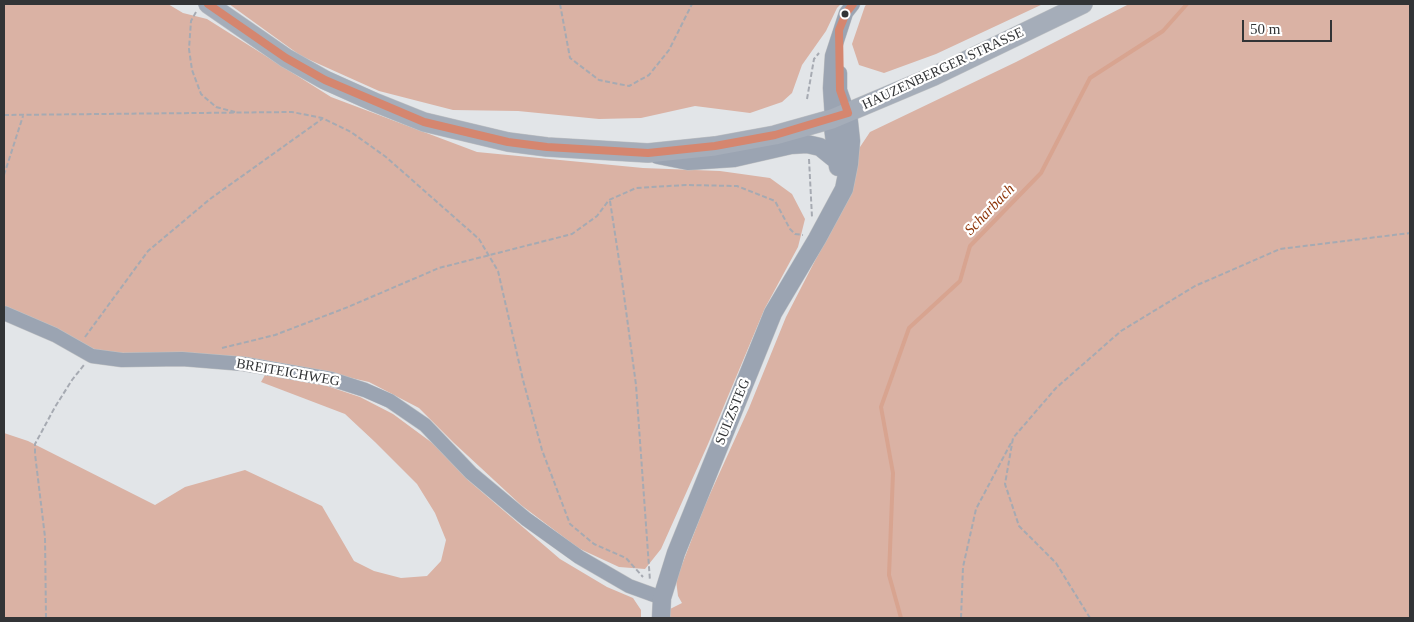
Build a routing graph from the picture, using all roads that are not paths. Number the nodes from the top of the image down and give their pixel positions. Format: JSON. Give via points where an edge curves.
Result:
{"nodes":[{"id":1,"x":853,"y":4,"type":"edge"},
{"id":2,"x":1083,"y":4,"type":"edge"},
{"id":3,"x":202,"y":7,"type":"edge"},
{"id":4,"x":840,"y":116,"type":"junction"},
{"id":5,"x":648,"y":153,"type":"junction"},
{"id":6,"x":836,"y":160,"type":"junction"},
{"id":7,"x":844,"y":189,"type":"junction"},
{"id":8,"x":4,"y":313,"type":"edge"},
{"id":9,"x":662,"y":598,"type":"junction"},
{"id":10,"x":661,"y":618,"type":"edge"}],
"edges":[{"from":1,"to":4,"type":"street","via":[[846,12],[840,30]]},
{"from":2,"to":4,"type":"main road","name":"HAUZENBERGER STRASSE","via":[[934,76]]},
{"from":3,"to":5,"type":"main road","name":"HAUZENBERGER STRASSE","via":[[325,80],[424,122],[508,142]]},
{"from":4,"to":5,"type":"main road","name":"HAUZENBERGER STRASSE","via":[[776,135],[724,145]]},
{"from":4,"to":6,"type":"street"},
{"from":4,"to":7,"type":"street","name":"SULZSTEG","via":[[851,141]]},
{"from":5,"to":6,"type":"street","via":[[688,161],[734,158],[807,144],[820,147]]},
{"from":6,"to":7,"type":"street"},
{"from":7,"to":9,"type":"street","name":"SULZSTEG","via":[[773,313],[676,553]]},
{"from":8,"to":9,"type":"street","name":"BREITEICHWEG","via":[[55,335],[92,356],[122,360],[182,358],[244,364],[331,379],[365,390],[390,401],[425,425],[470,473],[579,557],[629,586]]},
{"from":9,"to":10,"type":"street","name":"SULZSTEG"}]}
